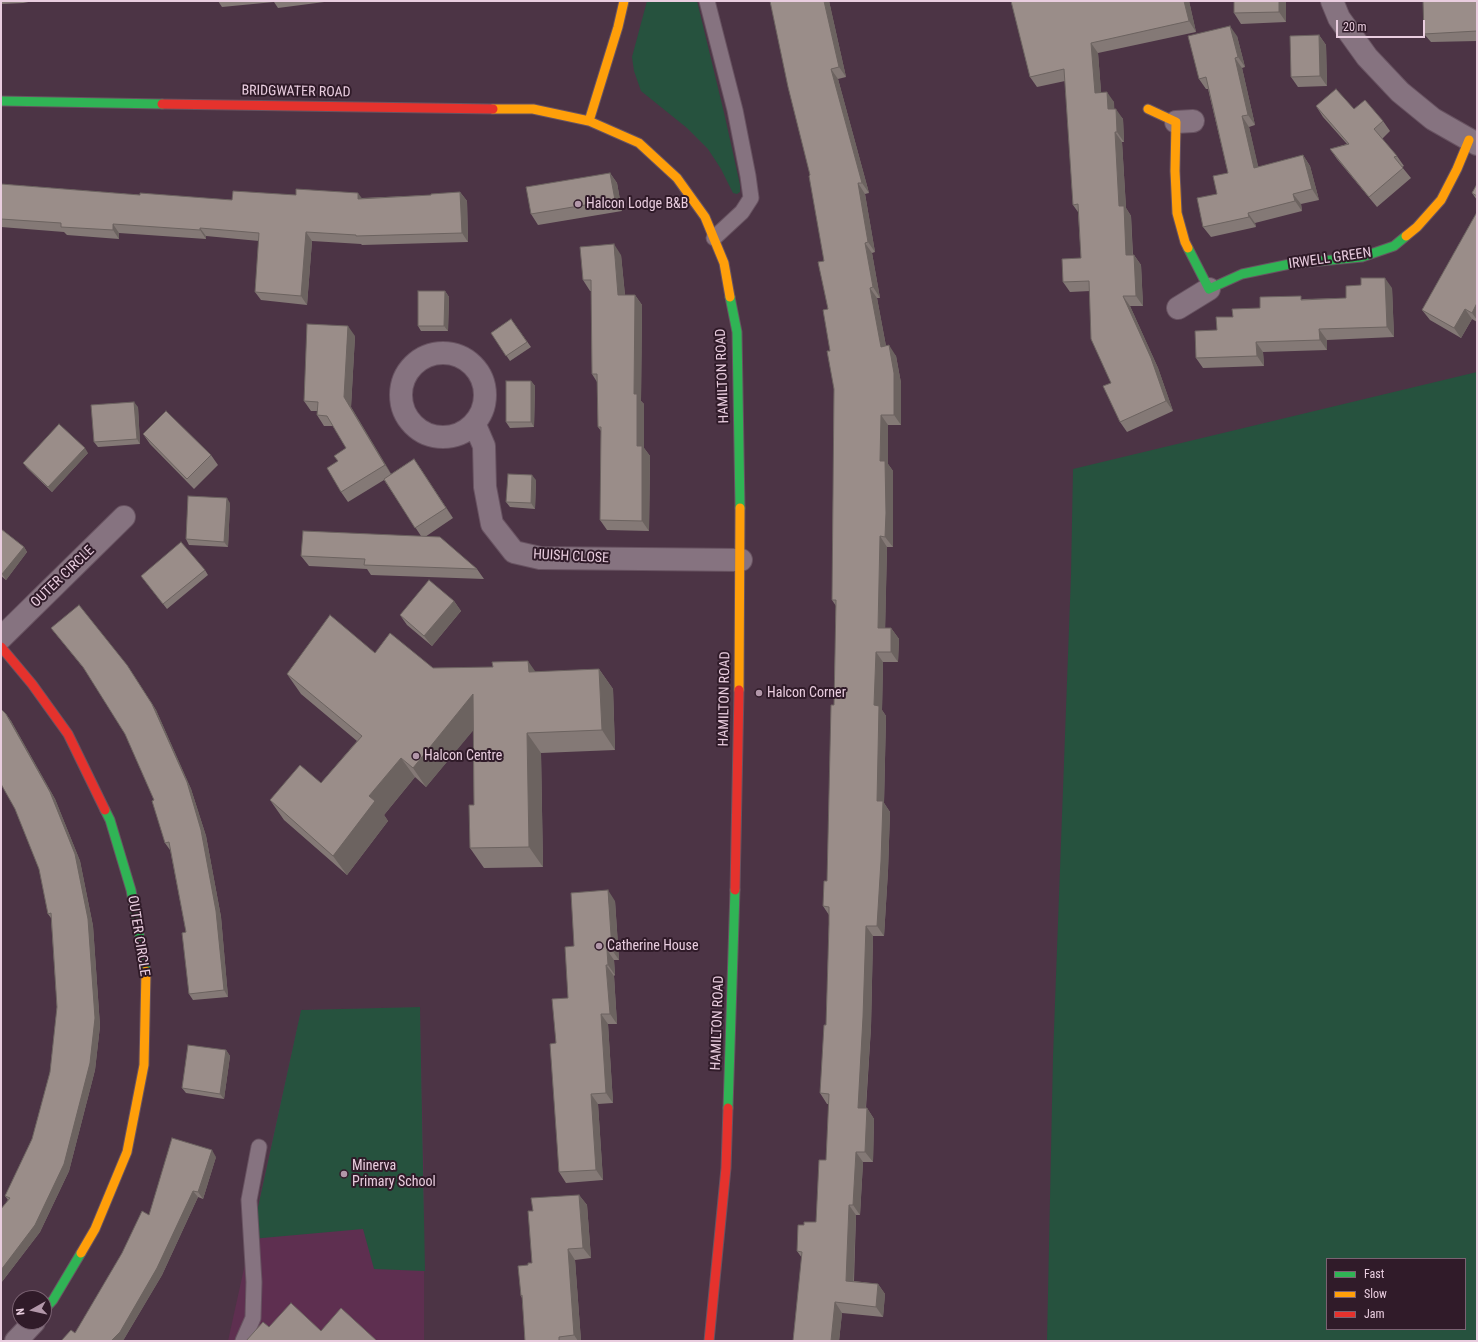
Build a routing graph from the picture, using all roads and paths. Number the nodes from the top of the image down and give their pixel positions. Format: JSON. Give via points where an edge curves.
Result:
{"nodes":[{"id":1,"x":624,"y":1,"type":"edge"},
{"id":2,"x":707,"y":1,"type":"edge"},
{"id":3,"x":1332,"y":1,"type":"edge"},
{"id":4,"x":1,"y":101,"type":"edge"},
{"id":5,"x":1148,"y":109,"type":"dead end"},
{"id":6,"x":588,"y":121,"type":"junction"},
{"id":7,"x":1473,"y":142,"type":"edge"},
{"id":8,"x":714,"y":238,"type":"junction"},
{"id":9,"x":1209,"y":289,"type":"junction"},
{"id":10,"x":1178,"y":308,"type":"dead end"},
{"id":11,"x":474,"y":425,"type":"dead end"},
{"id":12,"x":124,"y":516,"type":"dead end"},
{"id":13,"x":741,"y":560,"type":"junction"},
{"id":14,"x":1,"y":638,"type":"edge"},
{"id":15,"x":1,"y":647,"type":"edge"},
{"id":16,"x":258,"y":1147,"type":"dead end"},
{"id":17,"x":52,"y":1301,"type":"edge"},
{"id":18,"x":26,"y":1330,"type":"edge"},
{"id":19,"x":16,"y":1341,"type":"edge"},
{"id":20,"x":243,"y":1341,"type":"edge"},
{"id":21,"x":708,"y":1341,"type":"edge"}],
"edges":[{"from":1,"to":6,"type":"street"},
{"from":2,"to":8,"type":"lane","via":[[735,110],[751,198],[742,212]]},
{"from":3,"to":7,"type":"street","via":[[1339,18],[1368,57],[1400,92],[1433,119]]},
{"from":4,"to":6,"type":"street","name":"BRIDGWATER ROAD","via":[[533,109]]},
{"from":5,"to":9,"type":"street","via":[[1185,121],[1175,171],[1177,214],[1185,242]]},
{"from":6,"to":8,"type":"street","name":"HAMILTON ROAD","via":[[639,143],[677,178],[705,217]]},
{"from":7,"to":9,"type":"street","name":"IRWELL GREEN","via":[[1441,200],[1417,227],[1394,246],[1362,257],[1290,264],[1242,274]]},
{"from":8,"to":13,"type":"street","name":"HAMILTON ROAD","via":[[724,263],[737,332]]},
{"from":9,"to":10,"type":"street","name":"IRWELL GREEN"},
{"from":11,"to":13,"type":"street","name":"HUISH CLOSE","via":[[484,446],[485,487],[492,524],[514,552],[540,558]]},
{"from":12,"to":14,"type":"street","name":"OUTER CIRCLE"},
{"from":13,"to":21,"type":"street","name":"HAMILTON ROAD","via":[[736,859],[727,1152]]},
{"from":15,"to":17,"type":"street","name":"OUTER CIRCLE","via":[[68,734],[110,820],[131,890],[146,973],[144,1066],[127,1152],[95,1229]]},
{"from":16,"to":20,"type":"lane","via":[[249,1200],[254,1282],[253,1318]]},
{"from":18,"to":19,"type":"street"}]}
